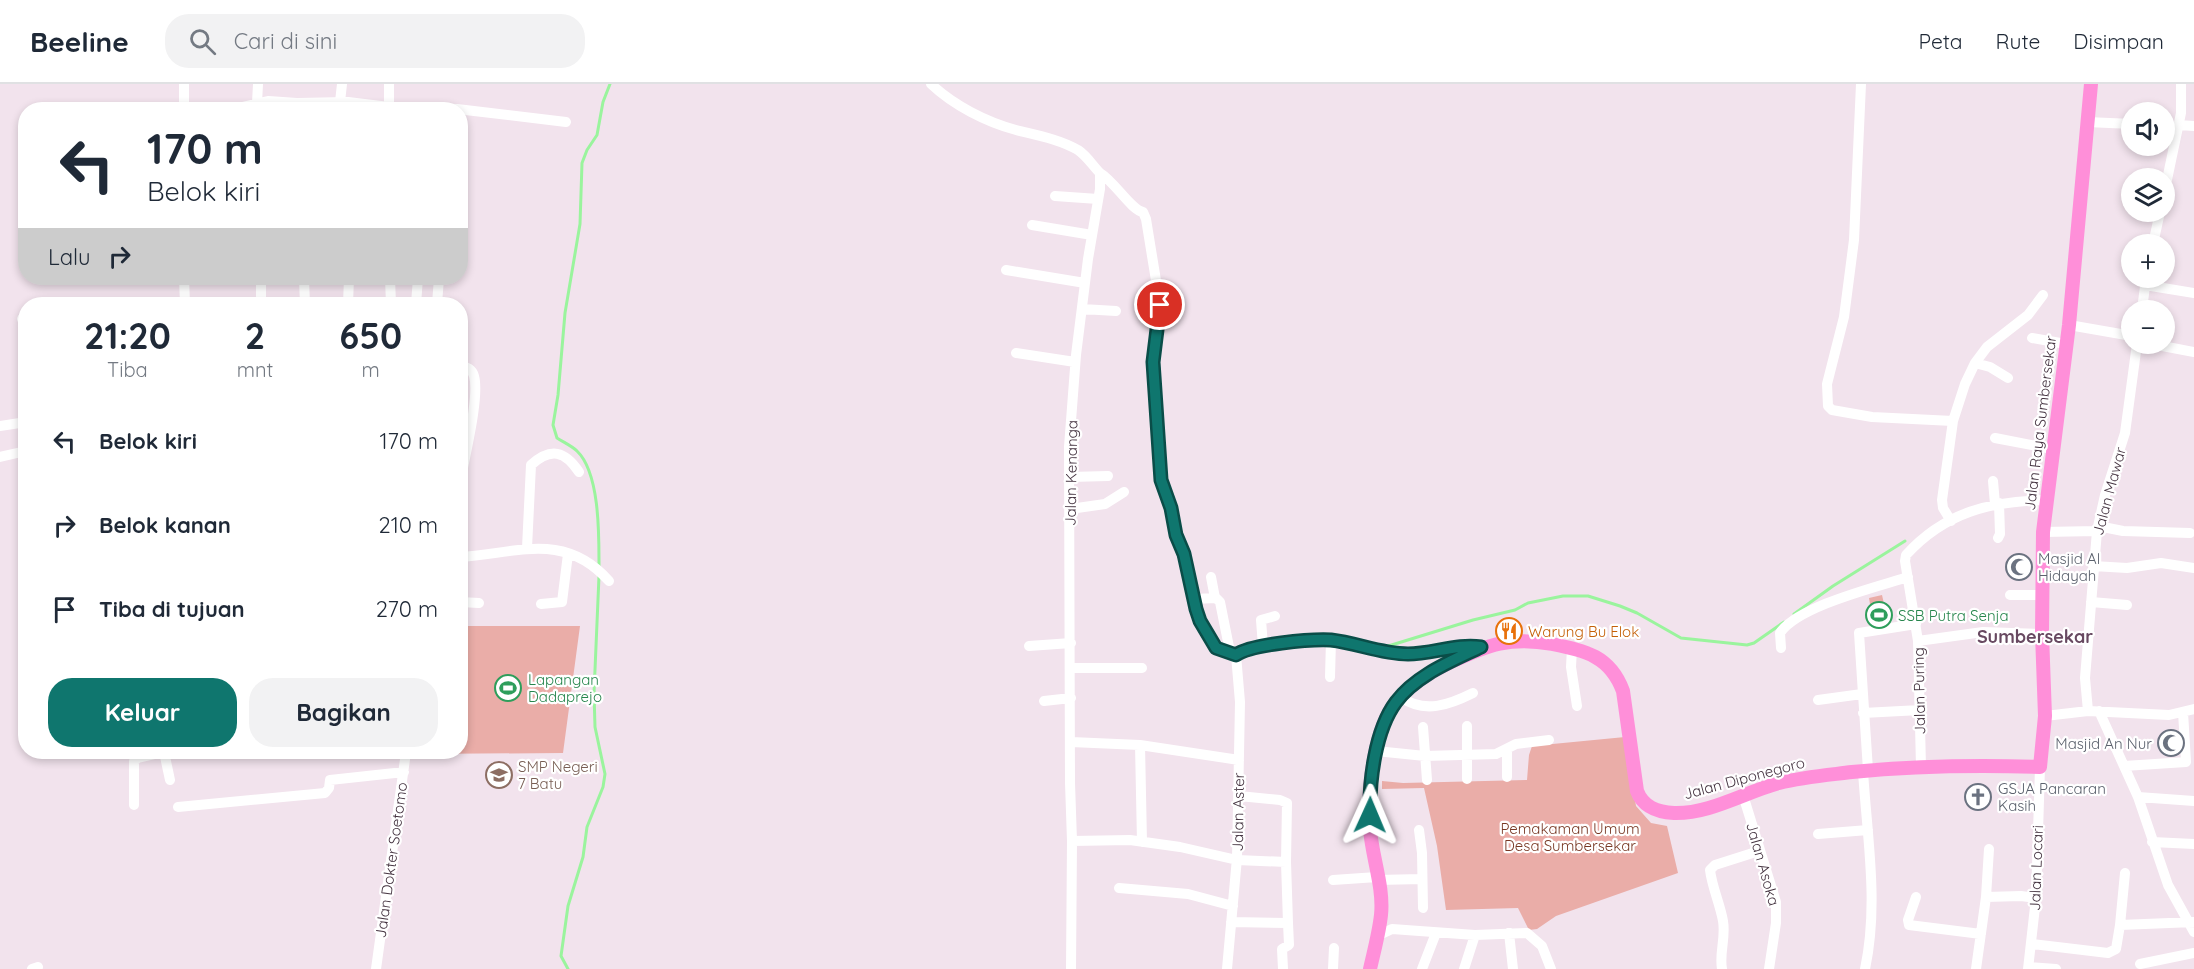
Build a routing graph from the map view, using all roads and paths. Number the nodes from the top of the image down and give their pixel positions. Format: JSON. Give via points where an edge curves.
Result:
{"nodes":[{"id":1,"x":184,"y":84,"type":"edge"},
{"id":2,"x":258,"y":84,"type":"edge"},
{"id":3,"x":342,"y":84,"type":"edge"},
{"id":4,"x":389,"y":84,"type":"edge"},
{"id":5,"x":931,"y":84,"type":"edge"},
{"id":6,"x":1861,"y":84,"type":"edge"},
{"id":7,"x":2091,"y":84,"type":"edge"},
{"id":8,"x":2181,"y":84,"type":"edge"},
{"id":9,"x":184,"y":102,"type":"edge"},
{"id":10,"x":257,"y":102,"type":"edge"},
{"id":11,"x":346,"y":102,"type":"edge"},
{"id":12,"x":389,"y":102,"type":"edge"},
{"id":13,"x":468,"y":110,"type":"edge"},
{"id":14,"x":2175,"y":120,"type":"edge"},
{"id":15,"x":566,"y":122,"type":"dead end"},
{"id":16,"x":2087,"y":122,"type":"junction"},
{"id":17,"x":2121,"y":123,"type":"edge"},
{"id":18,"x":2175,"y":125,"type":"edge"},
{"id":19,"x":2194,"y":126,"type":"edge"},
{"id":20,"x":1100,"y":173,"type":"junction"},
{"id":21,"x":1055,"y":196,"type":"dead end"},
{"id":22,"x":1098,"y":199,"type":"junction"},
{"id":23,"x":1032,"y":225,"type":"dead end"},
{"id":24,"x":1092,"y":235,"type":"junction"},
{"id":25,"x":1006,"y":270,"type":"dead end"},
{"id":26,"x":1085,"y":283,"type":"junction"},
{"id":27,"x":2174,"y":288,"type":"edge"},
{"id":28,"x":2194,"y":293,"type":"edge"},
{"id":29,"x":2043,"y":295,"type":"dead end"},
{"id":30,"x":1082,"y":309,"type":"junction"},
{"id":31,"x":1116,"y":311,"type":"dead end"},
{"id":32,"x":2069,"y":325,"type":"junction"},
{"id":33,"x":2121,"y":334,"type":"edge"},
{"id":34,"x":2032,"y":338,"type":"dead end"},
{"id":35,"x":2066,"y":344,"type":"junction"},
{"id":36,"x":2175,"y":348,"type":"edge"},
{"id":37,"x":2194,"y":352,"type":"edge"},
{"id":38,"x":1016,"y":353,"type":"dead end"},
{"id":39,"x":2137,"y":354,"type":"edge"},
{"id":40,"x":1075,"y":362,"type":"junction"},
{"id":41,"x":1975,"y":363,"type":"junction"},
{"id":42,"x":468,"y":370,"type":"edge"},
{"id":43,"x":2008,"y":378,"type":"dead end"},
{"id":44,"x":1953,"y":421,"type":"junction"},
{"id":45,"x":18,"y":423,"type":"edge"},
{"id":46,"x":0,"y":426,"type":"edge"},
{"id":47,"x":468,"y":438,"type":"edge"},
{"id":48,"x":1995,"y":438,"type":"dead end"},
{"id":49,"x":2052,"y":449,"type":"junction"},
{"id":50,"x":18,"y":453,"type":"edge"},
{"id":51,"x":0,"y":457,"type":"edge"},
{"id":52,"x":579,"y":472,"type":"dead end"},
{"id":53,"x":1108,"y":476,"type":"dead end"},
{"id":54,"x":1070,"y":477,"type":"junction"},
{"id":55,"x":1993,"y":481,"type":"dead end"},
{"id":56,"x":1124,"y":492,"type":"dead end"},
{"id":57,"x":2046,"y":500,"type":"junction"},
{"id":58,"x":1997,"y":504,"type":"junction"},
{"id":59,"x":1070,"y":509,"type":"junction"},
{"id":60,"x":1952,"y":520,"type":"junction"},
{"id":61,"x":2097,"y":528,"type":"junction"},
{"id":62,"x":2043,"y":532,"type":"junction"},
{"id":63,"x":2190,"y":533,"type":"dead end"},
{"id":64,"x":1998,"y":538,"type":"dead end"},
{"id":65,"x":527,"y":548,"type":"junction"},
{"id":66,"x":568,"y":554,"type":"junction"},
{"id":67,"x":468,"y":556,"type":"edge"},
{"id":68,"x":2093,"y":566,"type":"junction"},
{"id":69,"x":2194,"y":568,"type":"edge"},
{"id":70,"x":1211,"y":576,"type":"dead end"},
{"id":71,"x":606,"y":577,"type":"dead end"},
{"id":72,"x":1908,"y":578,"type":"junction"},
{"id":73,"x":2010,"y":595,"type":"dead end"},
{"id":74,"x":2042,"y":595,"type":"junction"},
{"id":75,"x":1215,"y":598,"type":"junction"},
{"id":76,"x":1194,"y":599,"type":"junction"},
{"id":77,"x":468,"y":602,"type":"edge"},
{"id":78,"x":2091,"y":602,"type":"junction"},
{"id":79,"x":479,"y":603,"type":"dead end"},
{"id":80,"x":541,"y":604,"type":"dead end"},
{"id":81,"x":2127,"y":605,"type":"dead end"},
{"id":82,"x":1275,"y":616,"type":"dead end"},
{"id":83,"x":1916,"y":624,"type":"junction"},
{"id":84,"x":2042,"y":634,"type":"junction"},
{"id":85,"x":1331,"y":640,"type":"junction"},
{"id":86,"x":1918,"y":642,"type":"junction"},
{"id":87,"x":1071,"y":643,"type":"junction"},
{"id":88,"x":1029,"y":646,"type":"dead end"},
{"id":89,"x":1263,"y":646,"type":"junction"},
{"id":90,"x":1481,"y":647,"type":"junction"},
{"id":91,"x":1572,"y":648,"type":"junction"},
{"id":92,"x":1781,"y":648,"type":"dead end"},
{"id":93,"x":1233,"y":654,"type":"junction"},
{"id":94,"x":1071,"y":668,"type":"junction"},
{"id":95,"x":1142,"y":668,"type":"dead end"},
{"id":96,"x":1330,"y":677,"type":"dead end"},
{"id":97,"x":1473,"y":693,"type":"dead end"},
{"id":98,"x":1862,"y":694,"type":"junction"},
{"id":99,"x":1401,"y":697,"type":"junction"},
{"id":100,"x":1071,"y":698,"type":"junction"},
{"id":101,"x":1818,"y":700,"type":"dead end"},
{"id":102,"x":1044,"y":701,"type":"dead end"},
{"id":103,"x":1577,"y":706,"type":"dead end"},
{"id":104,"x":1920,"y":710,"type":"junction"},
{"id":105,"x":2189,"y":710,"type":"edge"},
{"id":106,"x":2093,"y":711,"type":"junction"},
{"id":107,"x":1863,"y":713,"type":"junction"},
{"id":108,"x":2045,"y":716,"type":"junction"},
{"id":109,"x":1467,"y":726,"type":"dead end"},
{"id":110,"x":1423,"y":727,"type":"dead end"},
{"id":111,"x":1549,"y":740,"type":"dead end"},
{"id":112,"x":1071,"y":742,"type":"junction"},
{"id":113,"x":1140,"y":745,"type":"junction"},
{"id":114,"x":1507,"y":750,"type":"junction"},
{"id":115,"x":1376,"y":751,"type":"junction"},
{"id":116,"x":1467,"y":754,"type":"junction"},
{"id":117,"x":1425,"y":756,"type":"junction"},
{"id":118,"x":137,"y":759,"type":"edge"},
{"id":119,"x":166,"y":759,"type":"edge"},
{"id":120,"x":405,"y":759,"type":"edge"},
{"id":121,"x":1239,"y":760,"type":"junction"},
{"id":122,"x":2190,"y":763,"type":"edge"},
{"id":123,"x":2124,"y":766,"type":"junction"},
{"id":124,"x":1921,"y":767,"type":"junction"},
{"id":125,"x":2040,"y":767,"type":"junction"},
{"id":126,"x":1865,"y":771,"type":"junction"},
{"id":127,"x":404,"y":772,"type":"junction"},
{"id":128,"x":1507,"y":777,"type":"dead end"},
{"id":129,"x":1467,"y":779,"type":"dead end"},
{"id":130,"x":170,"y":780,"type":"dead end"},
{"id":131,"x":1427,"y":780,"type":"dead end"},
{"id":132,"x":1743,"y":795,"type":"junction"},
{"id":133,"x":1239,"y":796,"type":"junction"},
{"id":134,"x":2138,"y":797,"type":"junction"},
{"id":135,"x":2194,"y":801,"type":"edge"},
{"id":136,"x":134,"y":804,"type":"dead end"},
{"id":137,"x":178,"y":807,"type":"dead end"},
{"id":138,"x":1419,"y":830,"type":"dead end"},
{"id":139,"x":1868,"y":830,"type":"junction"},
{"id":140,"x":1818,"y":834,"type":"dead end"},
{"id":141,"x":1072,"y":841,"type":"junction"},
{"id":142,"x":1142,"y":842,"type":"junction"},
{"id":143,"x":2152,"y":842,"type":"junction"},
{"id":144,"x":2194,"y":844,"type":"edge"},
{"id":145,"x":1989,"y":849,"type":"dead end"},
{"id":146,"x":1759,"y":851,"type":"junction"},
{"id":147,"x":1237,"y":860,"type":"junction"},
{"id":148,"x":1286,"y":862,"type":"junction"},
{"id":149,"x":2125,"y":873,"type":"dead end"},
{"id":150,"x":1377,"y":879,"type":"junction"},
{"id":151,"x":1422,"y":879,"type":"junction"},
{"id":152,"x":1333,"y":880,"type":"dead end"},
{"id":153,"x":1119,"y":888,"type":"dead end"},
{"id":154,"x":1916,"y":897,"type":"dead end"},
{"id":155,"x":1986,"y":897,"type":"junction"},
{"id":156,"x":2036,"y":898,"type":"junction"},
{"id":157,"x":1233,"y":906,"type":"junction"},
{"id":158,"x":1423,"y":908,"type":"dead end"},
{"id":159,"x":1381,"y":915,"type":"junction"},
{"id":160,"x":2188,"y":919,"type":"edge"},
{"id":161,"x":1231,"y":922,"type":"junction"},
{"id":162,"x":1288,"y":923,"type":"junction"},
{"id":163,"x":2120,"y":925,"type":"junction"},
{"id":164,"x":1392,"y":930,"type":"junction"},
{"id":165,"x":2194,"y":932,"type":"edge"},
{"id":166,"x":1436,"y":933,"type":"junction"},
{"id":167,"x":1509,"y":933,"type":"junction"},
{"id":168,"x":1981,"y":934,"type":"junction"},
{"id":169,"x":1475,"y":935,"type":"junction"},
{"id":170,"x":1377,"y":936,"type":"junction"},
{"id":171,"x":2032,"y":944,"type":"junction"},
{"id":172,"x":1334,"y":948,"type":"dead end"},
{"id":173,"x":2194,"y":953,"type":"edge"},
{"id":174,"x":2140,"y":964,"type":"dead end"},
{"id":175,"x":1510,"y":967,"type":"edge"},
{"id":176,"x":2029,"y":968,"type":"edge"},
{"id":177,"x":376,"y":969,"type":"edge"},
{"id":178,"x":1071,"y":969,"type":"edge"},
{"id":179,"x":1227,"y":969,"type":"edge"},
{"id":180,"x":1283,"y":969,"type":"edge"},
{"id":181,"x":1333,"y":969,"type":"edge"},
{"id":182,"x":1370,"y":969,"type":"edge"},
{"id":183,"x":1422,"y":969,"type":"edge"},
{"id":184,"x":1464,"y":969,"type":"edge"},
{"id":185,"x":1551,"y":969,"type":"edge"},
{"id":186,"x":1722,"y":969,"type":"edge"},
{"id":187,"x":1769,"y":969,"type":"edge"},
{"id":188,"x":1865,"y":969,"type":"edge"},
{"id":189,"x":1976,"y":969,"type":"edge"},
{"id":190,"x":2056,"y":969,"type":"edge"}],
"edges":[{"from":1,"to":9,"type":"street"},
{"from":2,"to":10,"type":"street"},
{"from":3,"to":11,"type":"street"},
{"from":4,"to":12,"type":"street"},
{"from":5,"to":20,"type":"street","via":[[955,103],[994,122],[1079,151]]},
{"from":6,"to":44,"type":"street","via":[[1854,240],[1844,317],[1827,384],[1828,406],[1872,417]]},
{"from":7,"to":16,"type":"main road","name":"Jalan Raya Sumbersekar"},
{"from":8,"to":14,"type":"street","via":[[2181,113]]},
{"from":13,"to":15,"type":"street"},
{"from":16,"to":17,"type":"street"},
{"from":16,"to":32,"type":"main road","name":"Jalan Raya Sumbersekar"},
{"from":18,"to":19,"type":"street"},
{"from":20,"to":22,"type":"street","name":"Jalan Kenanga"},
{"from":20,"to":76,"type":"street","via":[[1146,219],[1160,305],[1153,362],[1161,480]]},
{"from":21,"to":22,"type":"street"},
{"from":22,"to":24,"type":"street","name":"Jalan Kenanga"},
{"from":23,"to":24,"type":"street"},
{"from":24,"to":26,"type":"street","name":"Jalan Kenanga"},
{"from":25,"to":26,"type":"street"},
{"from":26,"to":30,"type":"street","name":"Jalan Kenanga"},
{"from":27,"to":28,"type":"street"},
{"from":29,"to":41,"type":"street","via":[[2028,315],[1988,347]]},
{"from":30,"to":31,"type":"street"},
{"from":30,"to":40,"type":"street","name":"Jalan Kenanga"},
{"from":32,"to":33,"type":"street"},
{"from":32,"to":35,"type":"main road","name":"Jalan Raya Sumbersekar"},
{"from":34,"to":35,"type":"street"},
{"from":35,"to":49,"type":"main road","name":"Jalan Raya Sumbersekar"},
{"from":36,"to":37,"type":"street"},
{"from":38,"to":40,"type":"street"},
{"from":39,"to":61,"type":"street","name":"Jalan Mawar","via":[[2125,433]]},
{"from":40,"to":54,"type":"street","name":"Jalan Kenanga"},
{"from":41,"to":43,"type":"street"},
{"from":41,"to":44,"type":"street"},
{"from":42,"to":47,"type":"street","via":[[474,376],[476,393]]},
{"from":44,"to":60,"type":"street","via":[[1942,500]]},
{"from":45,"to":46,"type":"street"},
{"from":48,"to":49,"type":"street"},
{"from":49,"to":57,"type":"main road","name":"Jalan Raya Sumbersekar"},
{"from":50,"to":51,"type":"street"},
{"from":52,"to":65,"type":"street","via":[[570,459],[560,454],[546,455],[531,465]]},
{"from":53,"to":54,"type":"street"},
{"from":54,"to":59,"type":"street","name":"Jalan Kenanga"},
{"from":55,"to":58,"type":"street"},
{"from":56,"to":59,"type":"street","via":[[1105,504]]},
{"from":57,"to":58,"type":"street","name":"Jalan Puring"},
{"from":57,"to":62,"type":"main road","name":"Jalan Raya Sumbersekar"},
{"from":58,"to":60,"type":"street","name":"Jalan Puring"},
{"from":58,"to":64,"type":"street"},
{"from":59,"to":87,"type":"street","name":"Jalan Kenanga"},
{"from":60,"to":72,"type":"street","name":"Jalan Puring","via":[[1906,555]]},
{"from":61,"to":62,"type":"street"},
{"from":61,"to":63,"type":"street"},
{"from":61,"to":68,"type":"street","name":"Jalan Mawar"},
{"from":62,"to":74,"type":"main road","name":"Jalan Raya Sumbersekar"},
{"from":65,"to":66,"type":"street"},
{"from":65,"to":67,"type":"street"},
{"from":66,"to":71,"type":"street"},
{"from":66,"to":80,"type":"street","via":[[562,602]]},
{"from":68,"to":69,"type":"street","via":[[2161,564]]},
{"from":68,"to":78,"type":"street","name":"Jalan Mawar"},
{"from":70,"to":75,"type":"street","name":"Jalan Aster"},
{"from":72,"to":83,"type":"street","name":"Jalan Puring"},
{"from":72,"to":92,"type":"street","via":[[1828,602],[1793,621],[1780,633]]},
{"from":73,"to":74,"type":"street"},
{"from":74,"to":84,"type":"main road","name":"Jalan Raya Sumbersekar"},
{"from":75,"to":76,"type":"street"},
{"from":75,"to":93,"type":"street","name":"Jalan Aster","via":[[1220,602]]},
{"from":76,"to":93,"type":"street","via":[[1213,645]]},
{"from":77,"to":79,"type":"street"},
{"from":78,"to":81,"type":"street"},
{"from":78,"to":106,"type":"street","name":"Jalan Mawar","via":[[2085,678]]},
{"from":82,"to":89,"type":"street","via":[[1261,620]]},
{"from":83,"to":86,"type":"street","name":"Jalan Puring"},
{"from":83,"to":98,"type":"street","via":[[1861,632],[1858,636]]},
{"from":84,"to":86,"type":"street","via":[[1983,632]]},
{"from":84,"to":108,"type":"main road","name":"Jalan Raya Sumbersekar"},
{"from":85,"to":89,"type":"street"},
{"from":85,"to":90,"type":"street","via":[[1395,654]]},
{"from":85,"to":96,"type":"street"},
{"from":86,"to":104,"type":"street","name":"Jalan Puring"},
{"from":87,"to":88,"type":"street"},
{"from":87,"to":94,"type":"street","name":"Jalan Kenanga"},
{"from":89,"to":93,"type":"street"},
{"from":90,"to":91,"type":"main road","name":"Jalan Diponegoro","via":[[1521,640]]},
{"from":90,"to":99,"type":"main road","name":"Jalan Diponegoro","via":[[1436,669]]},
{"from":91,"to":103,"type":"street"},
{"from":91,"to":132,"type":"main road","name":"Jalan Diponegoro","via":[[1597,657],[1610,666],[1619,680],[1635,781],[1646,804],[1652,809],[1676,813]]},
{"from":93,"to":121,"type":"street","name":"Jalan Aster","via":[[1240,702]]},
{"from":94,"to":95,"type":"street"},
{"from":94,"to":100,"type":"street","name":"Jalan Kenanga"},
{"from":97,"to":99,"type":"street","via":[[1435,706],[1414,705]]},
{"from":98,"to":101,"type":"street"},
{"from":98,"to":107,"type":"street"},
{"from":99,"to":115,"type":"main road","name":"Jalan Diponegoro","via":[[1390,713]]},
{"from":100,"to":102,"type":"street"},
{"from":100,"to":112,"type":"street","name":"Jalan Kenanga"},
{"from":104,"to":107,"type":"street"},
{"from":104,"to":124,"type":"street","name":"Jalan Puring"},
{"from":105,"to":106,"type":"street","via":[[2154,715]]},
{"from":105,"to":122,"type":"street"},
{"from":106,"to":108,"type":"street"},
{"from":106,"to":123,"type":"street","name":"Jalan Mawar"},
{"from":107,"to":126,"type":"street"},
{"from":108,"to":125,"type":"main road","name":"Jalan Raya Sumbersekar"},
{"from":109,"to":116,"type":"street"},
{"from":110,"to":117,"type":"street"},
{"from":111,"to":114,"type":"street","via":[[1511,745]]},
{"from":112,"to":113,"type":"street"},
{"from":112,"to":141,"type":"street","name":"Jalan Kenanga"},
{"from":113,"to":121,"type":"street"},
{"from":113,"to":142,"type":"street"},
{"from":114,"to":116,"type":"street"},
{"from":114,"to":128,"type":"street"},
{"from":115,"to":117,"type":"street"},
{"from":115,"to":150,"type":"main road","name":"Jalan Diponegoro","via":[[1369,800]]},
{"from":116,"to":117,"type":"street"},
{"from":116,"to":129,"type":"street"},
{"from":117,"to":131,"type":"street"},
{"from":118,"to":136,"type":"street"},
{"from":119,"to":130,"type":"street"},
{"from":120,"to":127,"type":"street","name":"Jalan Dokter Soetomo"},
{"from":121,"to":133,"type":"street","name":"Jalan Aster"},
{"from":122,"to":123,"type":"street"},
{"from":123,"to":134,"type":"street","name":"Jalan Mawar"},
{"from":124,"to":125,"type":"main road","name":"Jalan Diponegoro"},
{"from":124,"to":126,"type":"main road","name":"Jalan Diponegoro"},
{"from":125,"to":156,"type":"street","name":"Jalan Locari"},
{"from":126,"to":132,"type":"main road","name":"Jalan Diponegoro","via":[[1779,783]]},
{"from":126,"to":139,"type":"street"},
{"from":127,"to":137,"type":"street","via":[[330,780],[326,793]]},
{"from":127,"to":177,"type":"street","name":"Jalan Dokter Soetomo"},
{"from":132,"to":146,"type":"street","name":"Jalan Asoka"},
{"from":133,"to":147,"type":"street","name":"Jalan Aster"},
{"from":133,"to":148,"type":"street","via":[[1287,803]]},
{"from":134,"to":135,"type":"street"},
{"from":134,"to":143,"type":"street","name":"Jalan Mawar"},
{"from":138,"to":151,"type":"street"},
{"from":139,"to":140,"type":"street"},
{"from":139,"to":188,"type":"street","via":[[1872,891]]},
{"from":141,"to":142,"type":"street"},
{"from":141,"to":178,"type":"street","name":"Jalan Kenanga"},
{"from":142,"to":147,"type":"street"},
{"from":143,"to":144,"type":"street"},
{"from":143,"to":160,"type":"street","name":"Jalan Mawar","via":[[2168,885]]},
{"from":145,"to":155,"type":"street"},
{"from":146,"to":186,"type":"street","via":[[1710,870],[1723,922]]},
{"from":146,"to":187,"type":"street","name":"Jalan Asoka","via":[[1777,911]]},
{"from":147,"to":148,"type":"street"},
{"from":147,"to":157,"type":"street","name":"Jalan Aster"},
{"from":148,"to":162,"type":"street"},
{"from":149,"to":163,"type":"street"},
{"from":150,"to":151,"type":"street"},
{"from":150,"to":152,"type":"street"},
{"from":150,"to":159,"type":"main road","name":"Jalan Diponegoro"},
{"from":151,"to":158,"type":"street"},
{"from":153,"to":157,"type":"street","via":[[1188,894]]},
{"from":154,"to":168,"type":"street","via":[[1908,920],[1910,925]]},
{"from":155,"to":156,"type":"street"},
{"from":155,"to":168,"type":"street"},
{"from":156,"to":171,"type":"street","name":"Jalan Locari"},
{"from":157,"to":161,"type":"street","name":"Jalan Aster"},
{"from":159,"to":164,"type":"street"},
{"from":159,"to":170,"type":"main road","name":"Jalan Diponegoro"},
{"from":160,"to":163,"type":"street"},
{"from":160,"to":165,"type":"street","name":"Jalan Mawar"},
{"from":161,"to":162,"type":"street"},
{"from":161,"to":179,"type":"street","name":"Jalan Aster"},
{"from":162,"to":180,"type":"street","via":[[1289,945],[1282,949]]},
{"from":163,"to":171,"type":"street","via":[[2116,949],[2108,953]]},
{"from":164,"to":166,"type":"street"},
{"from":164,"to":170,"type":"street"},
{"from":166,"to":169,"type":"street"},
{"from":166,"to":183,"type":"street"},
{"from":167,"to":169,"type":"street"},
{"from":167,"to":175,"type":"street"},
{"from":167,"to":185,"type":"street","via":[[1527,933],[1538,940]]},
{"from":168,"to":189,"type":"street"},
{"from":169,"to":184,"type":"street"},
{"from":170,"to":182,"type":"main road","name":"Jalan Diponegoro"},
{"from":171,"to":176,"type":"street","name":"Jalan Locari"},
{"from":172,"to":181,"type":"street"},
{"from":173,"to":174,"type":"street"},
{"from":176,"to":190,"type":"street"}]}
